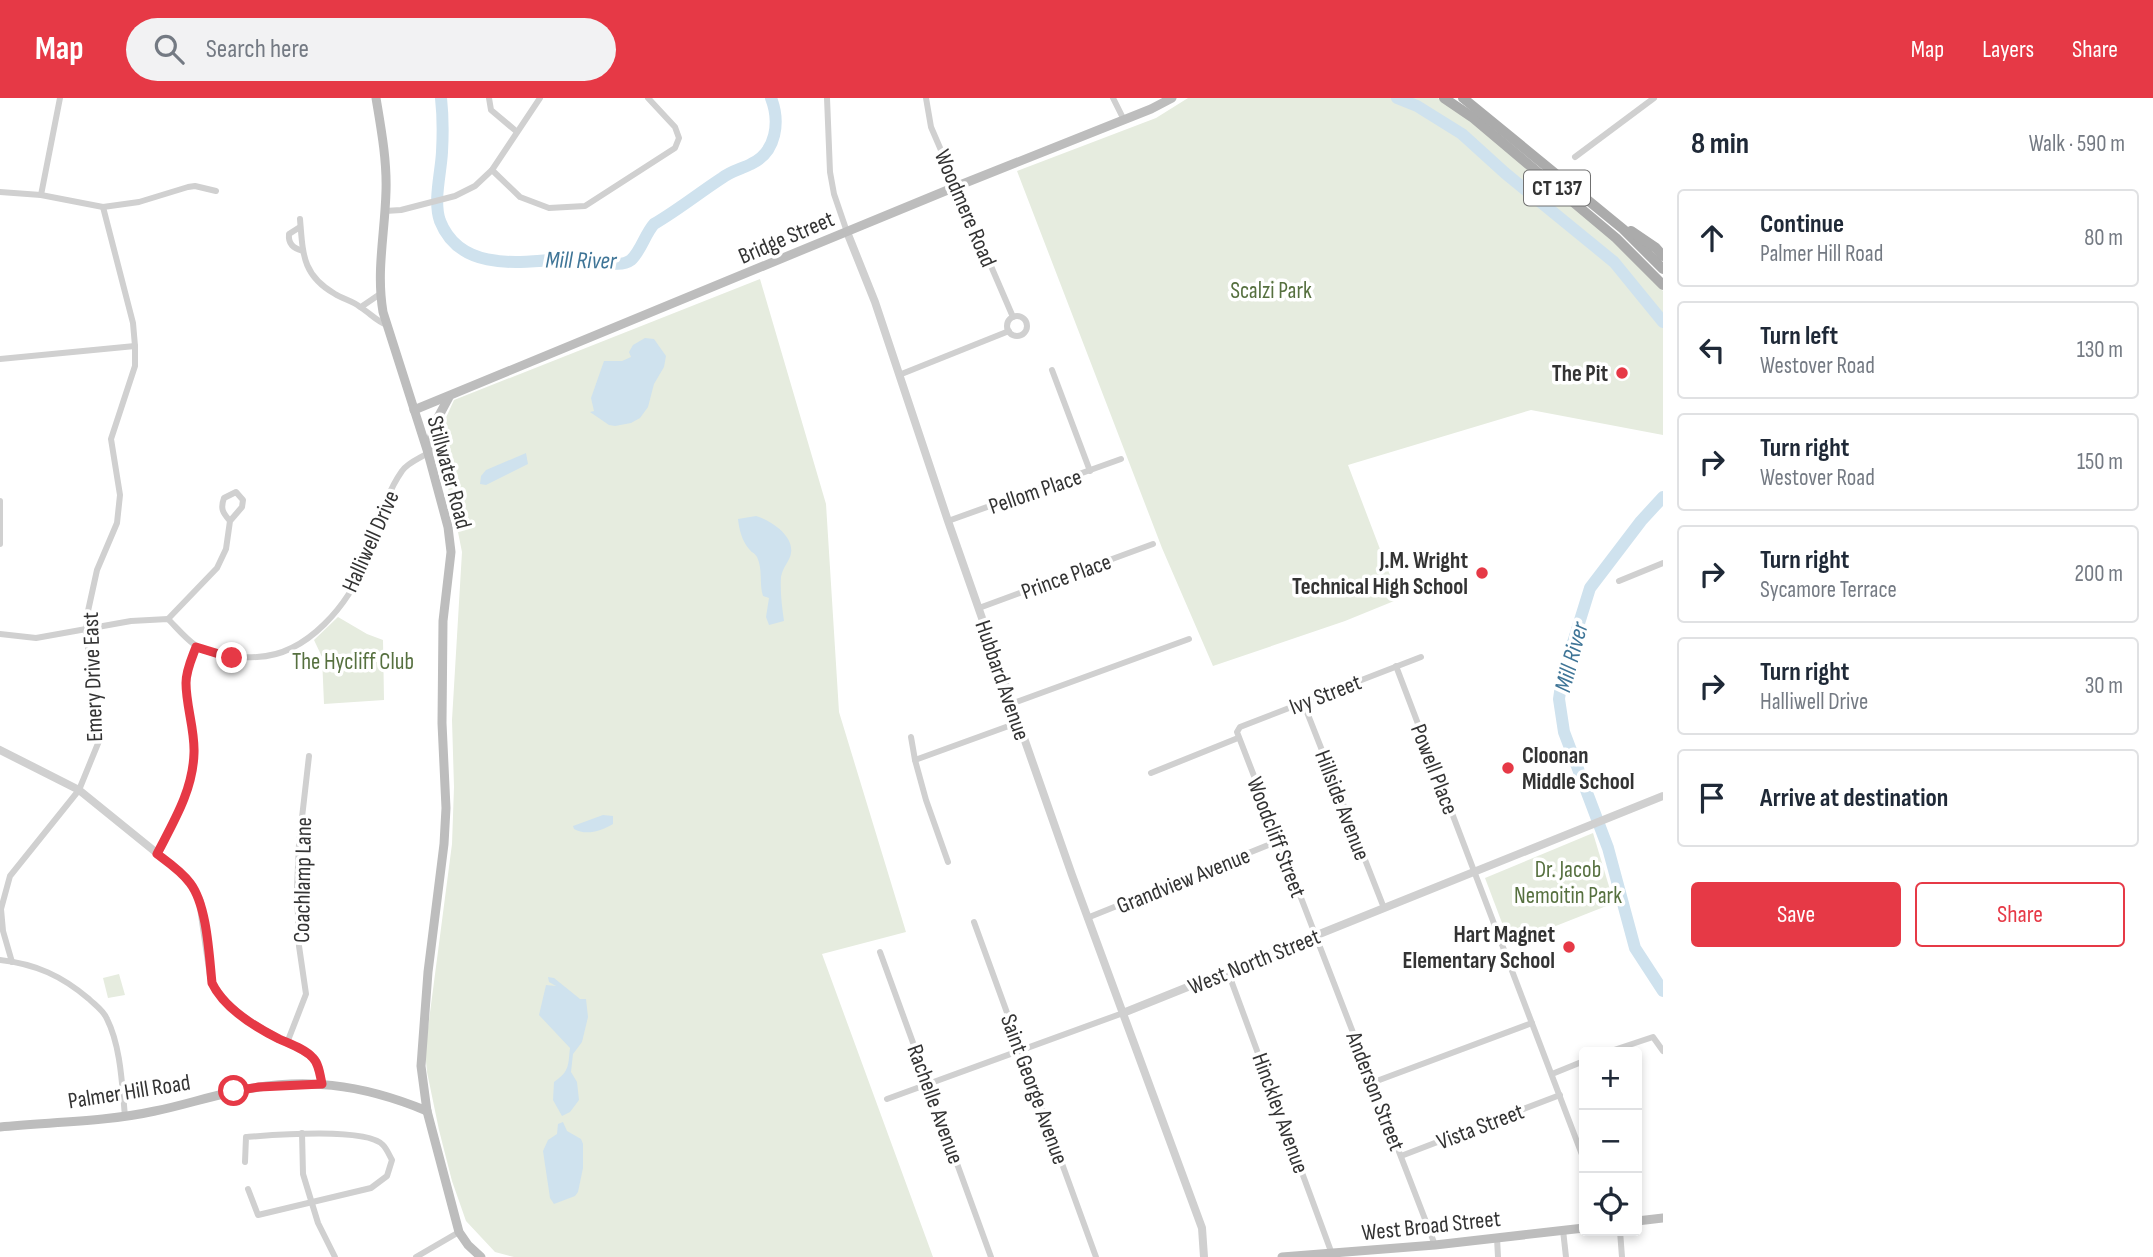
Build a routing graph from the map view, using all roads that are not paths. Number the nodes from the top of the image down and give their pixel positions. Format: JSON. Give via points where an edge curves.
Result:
{"nodes":[{"id":1,"x":60,"y":98,"type":"edge"},
{"id":2,"x":376,"y":98,"type":"edge"},
{"id":3,"x":489,"y":98,"type":"edge"},
{"id":4,"x":540,"y":98,"type":"edge"},
{"id":5,"x":648,"y":98,"type":"edge"},
{"id":6,"x":827,"y":98,"type":"edge"},
{"id":7,"x":926,"y":98,"type":"edge"},
{"id":8,"x":1114,"y":98,"type":"edge"},
{"id":9,"x":1171,"y":98,"type":"edge"},
{"id":10,"x":1444,"y":98,"type":"edge"},
{"id":11,"x":1462,"y":98,"type":"edge"},
{"id":12,"x":1654,"y":98,"type":"edge"},
{"id":13,"x":1124,"y":120,"type":"junction"},
{"id":14,"x":516,"y":131,"type":"junction"},
{"id":15,"x":1575,"y":157,"type":"dead end"},
{"id":16,"x":492,"y":170,"type":"junction"},
{"id":17,"x":955,"y":187,"type":"junction"},
{"id":18,"x":216,"y":191,"type":"dead end"},
{"id":19,"x":0,"y":192,"type":"edge"},
{"id":20,"x":41,"y":195,"type":"junction"},
{"id":21,"x":103,"y":207,"type":"junction"},
{"id":22,"x":385,"y":211,"type":"junction"},
{"id":23,"x":1623,"y":229,"type":"junction"},
{"id":24,"x":847,"y":232,"type":"junction"},
{"id":25,"x":303,"y":251,"type":"junction"},
{"id":26,"x":1663,"y":256,"type":"edge"},
{"id":27,"x":1663,"y":269,"type":"edge"},
{"id":28,"x":1663,"y":285,"type":"edge"},
{"id":29,"x":380,"y":294,"type":"junction"},
{"id":30,"x":361,"y":307,"type":"junction"},
{"id":31,"x":1013,"y":317,"type":"junction"},
{"id":32,"x":387,"y":325,"type":"junction"},
{"id":33,"x":1009,"y":331,"type":"junction"},
{"id":34,"x":135,"y":346,"type":"junction"},
{"id":35,"x":0,"y":359,"type":"edge"},
{"id":36,"x":1052,"y":370,"type":"dead end"},
{"id":37,"x":899,"y":374,"type":"junction"},
{"id":38,"x":450,"y":396,"type":"junction"},
{"id":39,"x":414,"y":410,"type":"junction"},
{"id":40,"x":428,"y":453,"type":"junction"},
{"id":41,"x":1121,"y":460,"type":"dead end"},
{"id":42,"x":1090,"y":471,"type":"junction"},
{"id":43,"x":0,"y":500,"type":"edge"},
{"id":44,"x":230,"y":521,"type":"junction"},
{"id":45,"x":948,"y":521,"type":"junction"},
{"id":46,"x":0,"y":544,"type":"edge"},
{"id":47,"x":1153,"y":544,"type":"dead end"},
{"id":48,"x":1663,"y":564,"type":"edge"},
{"id":49,"x":1619,"y":581,"type":"dead end"},
{"id":50,"x":979,"y":608,"type":"junction"},
{"id":51,"x":168,"y":619,"type":"junction"},
{"id":52,"x":86,"y":630,"type":"junction"},
{"id":53,"x":0,"y":634,"type":"edge"},
{"id":54,"x":1189,"y":639,"type":"dead end"},
{"id":55,"x":196,"y":647,"type":"junction"},
{"id":56,"x":1421,"y":657,"type":"dead end"},
{"id":57,"x":1396,"y":666,"type":"junction"},
{"id":58,"x":1303,"y":702,"type":"junction"},
{"id":59,"x":1011,"y":704,"type":"junction"},
{"id":60,"x":1017,"y":723,"type":"junction"},
{"id":61,"x":911,"y":737,"type":"dead end"},
{"id":62,"x":1238,"y":738,"type":"junction"},
{"id":63,"x":0,"y":750,"type":"edge"},
{"id":64,"x":309,"y":756,"type":"dead end"},
{"id":65,"x":915,"y":760,"type":"junction"},
{"id":66,"x":1151,"y":773,"type":"dead end"},
{"id":67,"x":79,"y":790,"type":"junction"},
{"id":68,"x":1663,"y":796,"type":"edge"},
{"id":69,"x":1278,"y":841,"type":"junction"},
{"id":70,"x":157,"y":854,"type":"junction"},
{"id":71,"x":948,"y":862,"type":"dead end"},
{"id":72,"x":1474,"y":873,"type":"junction"},
{"id":73,"x":1384,"y":908,"type":"junction"},
{"id":74,"x":1087,"y":918,"type":"junction"},
{"id":75,"x":974,"y":922,"type":"dead end"},
{"id":76,"x":1316,"y":937,"type":"junction"},
{"id":77,"x":880,"y":951,"type":"dead end"},
{"id":78,"x":0,"y":960,"type":"edge"},
{"id":79,"x":12,"y":961,"type":"junction"},
{"id":80,"x":1228,"y":972,"type":"junction"},
{"id":81,"x":1123,"y":1013,"type":"junction"},
{"id":82,"x":1532,"y":1023,"type":"junction"},
{"id":83,"x":287,"y":1043,"type":"junction"},
{"id":84,"x":1623,"y":1047,"type":"edge"},
{"id":85,"x":1021,"y":1050,"type":"junction"},
{"id":86,"x":1663,"y":1051,"type":"edge"},
{"id":87,"x":1579,"y":1063,"type":"edge"},
{"id":88,"x":1552,"y":1074,"type":"junction"},
{"id":89,"x":1374,"y":1082,"type":"junction"},
{"id":90,"x":322,"y":1084,"type":"junction"},
{"id":91,"x":928,"y":1084,"type":"junction"},
{"id":92,"x":1560,"y":1095,"type":"junction"},
{"id":93,"x":887,"y":1099,"type":"dead end"},
{"id":94,"x":427,"y":1111,"type":"junction"},
{"id":95,"x":125,"y":1116,"type":"junction"},
{"id":96,"x":0,"y":1127,"type":"edge"},
{"id":97,"x":302,"y":1133,"type":"junction"},
{"id":98,"x":1579,"y":1146,"type":"edge"},
{"id":99,"x":1401,"y":1156,"type":"junction"},
{"id":100,"x":245,"y":1161,"type":"dead end"},
{"id":101,"x":248,"y":1189,"type":"dead end"},
{"id":102,"x":311,"y":1203,"type":"junction"},
{"id":103,"x":1663,"y":1218,"type":"edge"},
{"id":104,"x":1642,"y":1220,"type":"edge"},
{"id":105,"x":1579,"y":1228,"type":"edge"},
{"id":106,"x":1563,"y":1230,"type":"junction"},
{"id":107,"x":460,"y":1232,"type":"junction"},
{"id":108,"x":1620,"y":1236,"type":"edge"},
{"id":109,"x":1496,"y":1238,"type":"junction"},
{"id":110,"x":1435,"y":1245,"type":"junction"},
{"id":111,"x":1384,"y":1253,"type":"edge"},
{"id":112,"x":1332,"y":1254,"type":"junction"},
{"id":113,"x":335,"y":1257,"type":"edge"},
{"id":114,"x":416,"y":1257,"type":"edge"},
{"id":115,"x":481,"y":1257,"type":"edge"},
{"id":116,"x":991,"y":1257,"type":"edge"},
{"id":117,"x":1096,"y":1257,"type":"edge"},
{"id":118,"x":1204,"y":1257,"type":"edge"},
{"id":119,"x":1282,"y":1257,"type":"edge"},
{"id":120,"x":1498,"y":1257,"type":"edge"},
{"id":121,"x":1566,"y":1257,"type":"edge"},
{"id":122,"x":1622,"y":1257,"type":"edge"}],
"edges":[{"from":1,"to":20,"type":"street"},
{"from":2,"to":22,"type":"main road","name":"Stillwater Road"},
{"from":3,"to":14,"type":"street","via":[[491,110]]},
{"from":4,"to":14,"type":"street"},
{"from":5,"to":16,"type":"street","via":[[676,127],[679,138],[675,148],[585,206],[549,208],[520,197]]},
{"from":6,"to":24,"type":"street","name":"Hubbard Avenue","via":[[830,172]]},
{"from":7,"to":17,"type":"street","name":"Woodmere Road","via":[[931,127]]},
{"from":8,"to":13,"type":"street"},
{"from":9,"to":13,"type":"main road","name":"Bridge Street"},
{"from":10,"to":28,"type":"main road","number":"CT 137","via":[[1616,238]]},
{"from":11,"to":23,"type":"main road","number":"CT 137"},
{"from":12,"to":15,"type":"street"},
{"from":13,"to":17,"type":"main road","name":"Bridge Street"},
{"from":14,"to":16,"type":"street"},
{"from":16,"to":22,"type":"street","via":[[455,196]]},
{"from":17,"to":24,"type":"main road","name":"Bridge Street"},
{"from":17,"to":31,"type":"street","name":"Woodmere Road"},
{"from":18,"to":21,"type":"street","via":[[188,187]]},
{"from":19,"to":20,"type":"street"},
{"from":20,"to":21,"type":"street"},
{"from":21,"to":34,"type":"street","name":"Emery Drive East"},
{"from":22,"to":29,"type":"main road","name":"Stillwater Road"},
{"from":23,"to":26,"type":"main road","via":[[1634,232]]},
{"from":23,"to":27,"type":"main road","number":"CT 137"},
{"from":24,"to":37,"type":"street","name":"Hubbard Avenue"},
{"from":24,"to":38,"type":"main road","name":"Bridge Street"},
{"from":25,"to":25,"type":"street","via":[[300,223],[288,240]]},
{"from":25,"to":30,"type":"street","via":[[317,280]]},
{"from":29,"to":30,"type":"street"},
{"from":29,"to":32,"type":"main road","name":"Stillwater Road"},
{"from":30,"to":32,"type":"street"},
{"from":31,"to":33,"type":"street"},
{"from":31,"to":33,"type":"street","name":"Woodmere Road","via":[[1023,318],[1027,327],[1020,335]]},
{"from":32,"to":39,"type":"main road","name":"Stillwater Road"},
{"from":33,"to":37,"type":"street","name":"Woodmere Road"},
{"from":34,"to":35,"type":"street"},
{"from":34,"to":52,"type":"street","name":"Emery Drive East","via":[[135,366],[111,439],[120,495],[117,523],[97,570]]},
{"from":36,"to":42,"type":"street"},
{"from":37,"to":45,"type":"street","name":"Hubbard Avenue"},
{"from":38,"to":39,"type":"main road","name":"Bridge Street"},
{"from":38,"to":40,"type":"main road","via":[[435,423]]},
{"from":39,"to":40,"type":"main road","name":"Stillwater Road"},
{"from":40,"to":55,"type":"street","name":"Halliwell Drive","via":[[403,469],[383,507],[366,561],[327,622],[298,645],[266,657],[232,658]]},
{"from":40,"to":94,"type":"main road","name":"Stillwater Road","via":[[451,552],[443,634],[444,844],[422,1030]]},
{"from":41,"to":42,"type":"street","name":"Pellom Place"},
{"from":42,"to":45,"type":"street","name":"Pellom Place"},
{"from":43,"to":46,"type":"street"},
{"from":44,"to":44,"type":"street","via":[[242,507],[243,500],[236,492],[224,498],[222,505]]},
{"from":44,"to":51,"type":"street","via":[[226,549],[217,568]]},
{"from":45,"to":50,"type":"street","name":"Hubbard Avenue"},
{"from":47,"to":50,"type":"street","name":"Prince Place"},
{"from":48,"to":49,"type":"street"},
{"from":50,"to":59,"type":"street","name":"Hubbard Avenue"},
{"from":51,"to":52,"type":"street"},
{"from":51,"to":55,"type":"street","name":"Halliwell Drive"},
{"from":52,"to":53,"type":"street","via":[[36,638]]},
{"from":52,"to":67,"type":"street","name":"Emery Drive East","via":[[99,741]]},
{"from":54,"to":59,"type":"street"},
{"from":55,"to":70,"type":"street","via":[[186,682],[193,768],[185,801]]},
{"from":56,"to":57,"type":"street","name":"Ivy Street"},
{"from":57,"to":58,"type":"street","name":"Ivy Street"},
{"from":57,"to":72,"type":"street","name":"Powell Place"},
{"from":58,"to":62,"type":"street","name":"Ivy Street","via":[[1240,727]]},
{"from":58,"to":73,"type":"street","name":"Hillside Avenue"},
{"from":59,"to":60,"type":"street","name":"Hubbard Avenue"},
{"from":60,"to":65,"type":"street"},
{"from":60,"to":74,"type":"street","name":"Hubbard Avenue"},
{"from":61,"to":65,"type":"street"},
{"from":62,"to":66,"type":"street"},
{"from":62,"to":69,"type":"street","name":"Woodcliff Street"},
{"from":63,"to":67,"type":"street"},
{"from":64,"to":83,"type":"street","name":"Coachlamp Lane","via":[[297,890],[306,994]]},
{"from":65,"to":71,"type":"street"},
{"from":67,"to":70,"type":"street"},
{"from":67,"to":79,"type":"street","name":"Emery Drive East","via":[[10,876],[1,909]]},
{"from":68,"to":72,"type":"street","name":"West North Street"},
{"from":69,"to":74,"type":"street","name":"Grandview Avenue"},
{"from":69,"to":76,"type":"street","name":"Woodcliff Street"},
{"from":70,"to":83,"type":"street","via":[[191,884],[200,901],[217,993]]},
{"from":72,"to":73,"type":"street","name":"West North Street"},
{"from":72,"to":82,"type":"street","name":"Powell Place"},
{"from":73,"to":76,"type":"street","name":"West North Street"},
{"from":74,"to":81,"type":"street","name":"Hubbard Avenue"},
{"from":75,"to":85,"type":"street","name":"Saint George Avenue"},
{"from":76,"to":80,"type":"street","name":"West North Street"},
{"from":76,"to":89,"type":"street","name":"Anderson Street"},
{"from":77,"to":91,"type":"street","name":"Rachelle Avenue"},
{"from":78,"to":79,"type":"street"},
{"from":79,"to":95,"type":"street","via":[[68,982],[107,1018],[120,1065]]},
{"from":80,"to":81,"type":"street","name":"West North Street"},
{"from":80,"to":112,"type":"street","name":"Hinckley Avenue"},
{"from":81,"to":85,"type":"street","name":"West North Street"},
{"from":81,"to":118,"type":"street","name":"Hubbard Avenue","via":[[1202,1228]]},
{"from":82,"to":88,"type":"street","name":"Powell Place"},
{"from":82,"to":89,"type":"street"},
{"from":83,"to":90,"type":"street","via":[[316,1060]]},
{"from":84,"to":86,"type":"street","via":[[1653,1037]]},
{"from":85,"to":91,"type":"street","name":"West North Street"},
{"from":85,"to":117,"type":"street","name":"Saint George Avenue"},
{"from":87,"to":88,"type":"street"},
{"from":88,"to":92,"type":"street","name":"Powell Place"},
{"from":89,"to":99,"type":"street","name":"Anderson Street"},
{"from":90,"to":94,"type":"main road","name":"Palmer Hill Road","via":[[375,1092]]},
{"from":90,"to":95,"type":"main road","name":"Palmer Hill Road","via":[[259,1087]]},
{"from":91,"to":93,"type":"street","name":"West North Street"},
{"from":91,"to":116,"type":"street","name":"Rachelle Avenue"},
{"from":92,"to":98,"type":"street","name":"Powell Place"},
{"from":92,"to":99,"type":"street","name":"Vista Street"},
{"from":94,"to":107,"type":"main road","name":"Stillwater Road"},
{"from":95,"to":96,"type":"main road","name":"Palmer Hill Road"},
{"from":97,"to":100,"type":"street","via":[[246,1137]]},
{"from":97,"to":102,"type":"street","via":[[303,1174]]},
{"from":97,"to":102,"type":"street","via":[[361,1136],[382,1144],[392,1160],[387,1176],[371,1188]]},
{"from":99,"to":110,"type":"street","name":"Anderson Street"},
{"from":101,"to":102,"type":"street","via":[[258,1215]]},
{"from":102,"to":113,"type":"street"},
{"from":103,"to":104,"type":"main road"},
{"from":105,"to":106,"type":"main road","name":"West Broad Street"},
{"from":106,"to":109,"type":"main road","name":"West Broad Street"},
{"from":106,"to":121,"type":"street"},
{"from":107,"to":114,"type":"street"},
{"from":107,"to":115,"type":"main road"},
{"from":108,"to":122,"type":"street"},
{"from":109,"to":110,"type":"main road","name":"West Broad Street"},
{"from":109,"to":120,"type":"street"},
{"from":110,"to":111,"type":"main road","name":"West Broad Street"},
{"from":111,"to":112,"type":"main road","name":"West Broad Street"},
{"from":112,"to":119,"type":"main road","name":"West Broad Street"}]}
